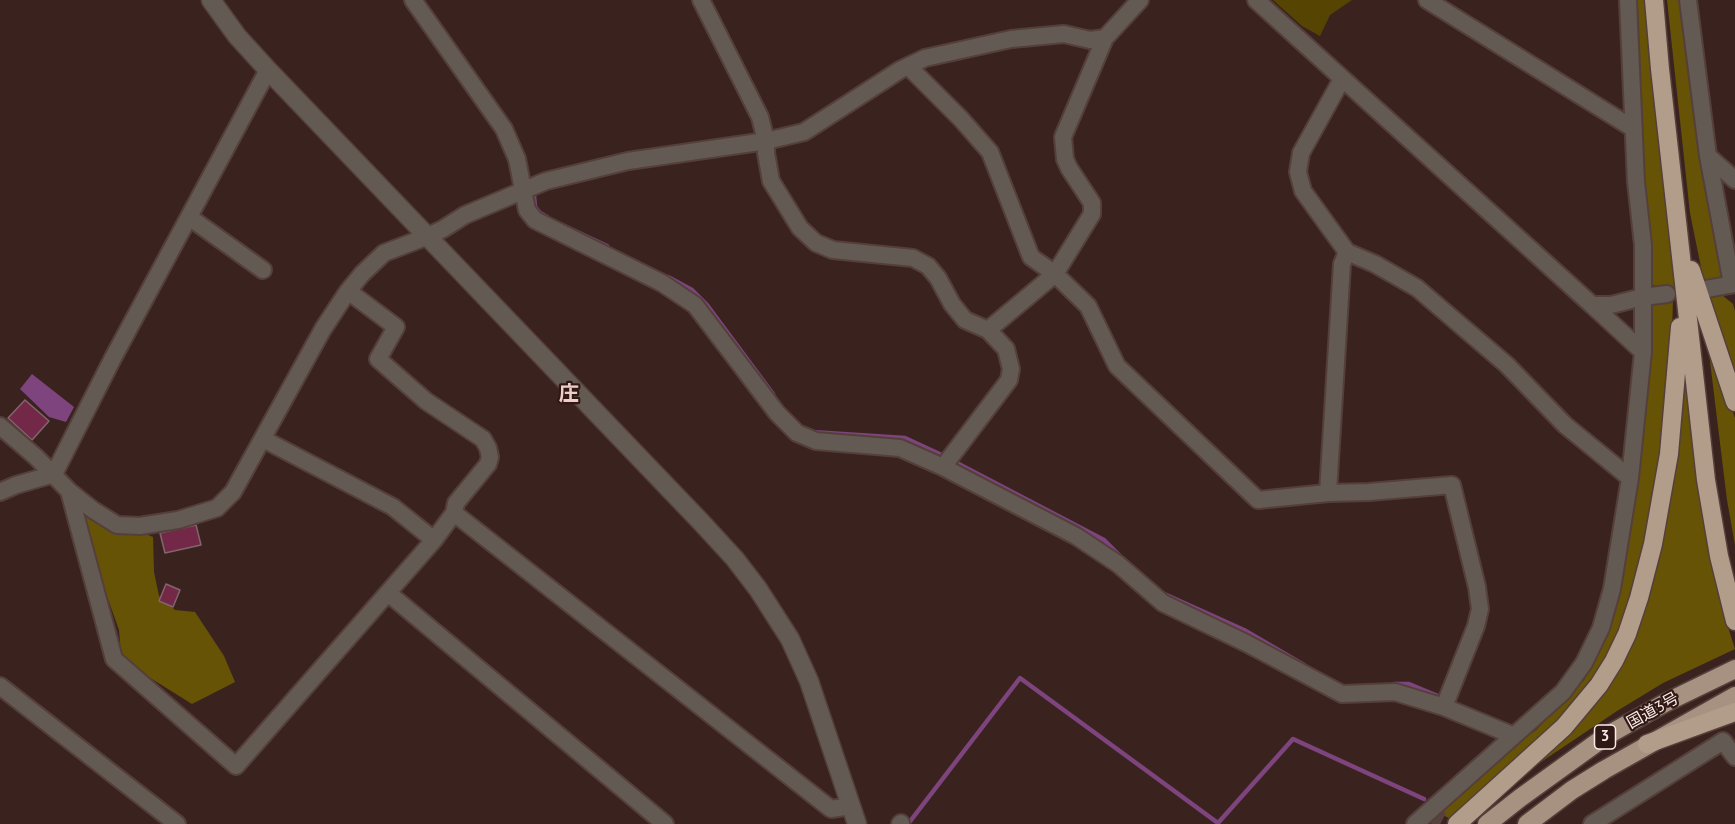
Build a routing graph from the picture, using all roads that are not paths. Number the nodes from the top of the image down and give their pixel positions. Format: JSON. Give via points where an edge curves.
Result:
{"nodes":[{"id":1,"x":212,"y":0,"type":"edge"},
{"id":2,"x":413,"y":0,"type":"edge"},
{"id":3,"x":701,"y":0,"type":"edge"},
{"id":4,"x":1140,"y":0,"type":"edge"},
{"id":5,"x":1256,"y":0,"type":"edge"},
{"id":6,"x":1428,"y":0,"type":"edge"},
{"id":7,"x":1628,"y":0,"type":"edge"},
{"id":8,"x":1654,"y":0,"type":"edge"},
{"id":9,"x":1662,"y":0,"type":"edge"},
{"id":10,"x":1688,"y":0,"type":"edge"},
{"id":11,"x":1105,"y":38,"type":"junction"},
{"id":12,"x":908,"y":66,"type":"junction"},
{"id":13,"x":268,"y":70,"type":"junction"},
{"id":14,"x":1342,"y":79,"type":"junction"},
{"id":15,"x":1634,"y":129,"type":"junction"},
{"id":16,"x":766,"y":141,"type":"junction"},
{"id":17,"x":1708,"y":156,"type":"junction"},
{"id":18,"x":1735,"y":180,"type":"edge"},
{"id":19,"x":523,"y":191,"type":"junction"},
{"id":20,"x":189,"y":217,"type":"junction"},
{"id":21,"x":426,"y":237,"type":"junction"},
{"id":22,"x":1347,"y":252,"type":"junction"},
{"id":23,"x":263,"y":270,"type":"dead end"},
{"id":24,"x":1055,"y":274,"type":"junction"},
{"id":25,"x":1687,"y":275,"type":"junction"},
{"id":26,"x":1733,"y":284,"type":"edge"},
{"id":27,"x":1706,"y":289,"type":"dead end"},
{"id":28,"x":348,"y":291,"type":"junction"},
{"id":29,"x":1667,"y":294,"type":"dead end"},
{"id":30,"x":1643,"y":297,"type":"junction"},
{"id":31,"x":1592,"y":305,"type":"junction"},
{"id":32,"x":988,"y":330,"type":"junction"},
{"id":33,"x":1643,"y":352,"type":"junction"},
{"id":34,"x":1735,"y":402,"type":"edge"},
{"id":35,"x":0,"y":426,"type":"edge"},
{"id":36,"x":263,"y":439,"type":"junction"},
{"id":37,"x":943,"y":467,"type":"junction"},
{"id":38,"x":54,"y":474,"type":"junction"},
{"id":39,"x":1630,"y":478,"type":"junction"},
{"id":40,"x":69,"y":491,"type":"junction"},
{"id":41,"x":0,"y":492,"type":"edge"},
{"id":42,"x":1328,"y":493,"type":"junction"},
{"id":43,"x":454,"y":513,"type":"junction"},
{"id":44,"x":434,"y":540,"type":"junction"},
{"id":45,"x":1735,"y":572,"type":"edge"},
{"id":46,"x":388,"y":593,"type":"junction"},
{"id":47,"x":1735,"y":621,"type":"edge"},
{"id":48,"x":1735,"y":669,"type":"edge"},
{"id":49,"x":0,"y":686,"type":"edge"},
{"id":50,"x":1735,"y":696,"type":"edge"},
{"id":51,"x":1444,"y":707,"type":"junction"},
{"id":52,"x":1735,"y":712,"type":"edge"},
{"id":53,"x":1512,"y":735,"type":"junction"},
{"id":54,"x":1647,"y":744,"type":"junction"},
{"id":55,"x":1735,"y":757,"type":"edge"},
{"id":56,"x":851,"y":806,"type":"junction"},
{"id":57,"x":177,"y":824,"type":"edge"},
{"id":58,"x":665,"y":824,"type":"edge"},
{"id":59,"x":857,"y":824,"type":"edge"},
{"id":60,"x":1415,"y":824,"type":"edge"},
{"id":61,"x":1458,"y":824,"type":"edge"},
{"id":62,"x":1487,"y":824,"type":"edge"},
{"id":63,"x":1527,"y":824,"type":"edge"},
{"id":64,"x":1592,"y":824,"type":"edge"}],
"edges":[{"from":1,"to":13,"type":"street"},
{"from":2,"to":19,"type":"street","via":[[504,129],[517,159]]},
{"from":3,"to":16,"type":"street","via":[[760,117]]},
{"from":4,"to":11,"type":"street"},
{"from":5,"to":14,"type":"street"},
{"from":6,"to":15,"type":"street"},
{"from":7,"to":15,"type":"street"},
{"from":8,"to":25,"type":"highway"},
{"from":9,"to":25,"type":"highway"},
{"from":10,"to":17,"type":"street"},
{"from":11,"to":12,"type":"street","via":[[1090,40],[1064,34],[1011,39],[925,58]]},
{"from":11,"to":24,"type":"street","via":[[1063,137],[1065,159],[1092,203],[1092,214]]},
{"from":12,"to":16,"type":"street","via":[[804,132]]},
{"from":12,"to":24,"type":"street","via":[[990,152],[1030,257]]},
{"from":13,"to":20,"type":"street"},
{"from":13,"to":21,"type":"street"},
{"from":14,"to":22,"type":"street","via":[[1301,153],[1298,172],[1303,191]]},
{"from":14,"to":31,"type":"street"},
{"from":15,"to":30,"type":"street"},
{"from":16,"to":19,"type":"street","via":[[627,161],[546,181]]},
{"from":16,"to":32,"type":"street","via":[[771,181],[800,228],[816,243],[833,250],[913,258],[928,266],[965,320]]},
{"from":17,"to":18,"type":"street"},
{"from":17,"to":26,"type":"street"},
{"from":19,"to":21,"type":"street","via":[[465,215]]},
{"from":19,"to":37,"type":"street","via":[[527,210],[535,220],[662,284],[695,305],[777,413],[797,433],[816,441],[900,448]]},
{"from":20,"to":23,"type":"street"},
{"from":20,"to":38,"type":"street"},
{"from":21,"to":28,"type":"street","via":[[384,253]]},
{"from":21,"to":56,"type":"street","via":[[701,522],[758,588],[790,639],[809,681]]},
{"from":22,"to":39,"type":"street","via":[[1417,288]]},
{"from":22,"to":42,"type":"street","via":[[1342,264]]},
{"from":24,"to":32,"type":"street"},
{"from":24,"to":42,"type":"street","via":[[1088,306],[1117,366],[1258,500]]},
{"from":25,"to":34,"type":"highway"},
{"from":25,"to":45,"type":"highway"},
{"from":25,"to":47,"type":"highway","via":[[1706,480]]},
{"from":25,"to":61,"type":"highway","via":[[1669,454],[1653,544],[1627,633],[1599,685],[1570,720]]},
{"from":26,"to":27,"type":"street"},
{"from":28,"to":36,"type":"street"},
{"from":28,"to":43,"type":"street","via":[[396,327],[378,359],[489,448],[488,464],[456,503]]},
{"from":29,"to":30,"type":"street"},
{"from":30,"to":31,"type":"street"},
{"from":30,"to":33,"type":"street"},
{"from":31,"to":33,"type":"street"},
{"from":32,"to":37,"type":"street","via":[[1006,349],[1011,369],[1009,381]]},
{"from":33,"to":39,"type":"street"},
{"from":35,"to":38,"type":"street"},
{"from":36,"to":40,"type":"street","via":[[233,492],[218,508],[178,520],[117,525]]},
{"from":36,"to":44,"type":"street","via":[[393,507]]},
{"from":37,"to":51,"type":"street","via":[[1076,536],[1118,564],[1163,603],[1342,694],[1395,692]]},
{"from":38,"to":40,"type":"street"},
{"from":38,"to":41,"type":"street"},
{"from":39,"to":53,"type":"street","via":[[1612,589],[1601,628],[1584,663],[1563,692]]},
{"from":40,"to":46,"type":"street","via":[[114,658],[236,765]]},
{"from":42,"to":51,"type":"street","via":[[1452,485],[1480,609]]},
{"from":43,"to":44,"type":"street"},
{"from":43,"to":56,"type":"street","via":[[831,809]]},
{"from":44,"to":46,"type":"street"},
{"from":46,"to":58,"type":"street"},
{"from":48,"to":62,"type":"highway","name":"国道3号","number":"3","via":[[1606,736]]},
{"from":49,"to":57,"type":"street"},
{"from":50,"to":54,"type":"highway","name":"国道3号","number":"3"},
{"from":51,"to":53,"type":"street"},
{"from":52,"to":54,"type":"highway"},
{"from":53,"to":60,"type":"street"},
{"from":54,"to":63,"type":"highway","number":"3","via":[[1572,790]]},
{"from":55,"to":64,"type":"street","via":[[1723,741]]},
{"from":56,"to":59,"type":"street"}]}
